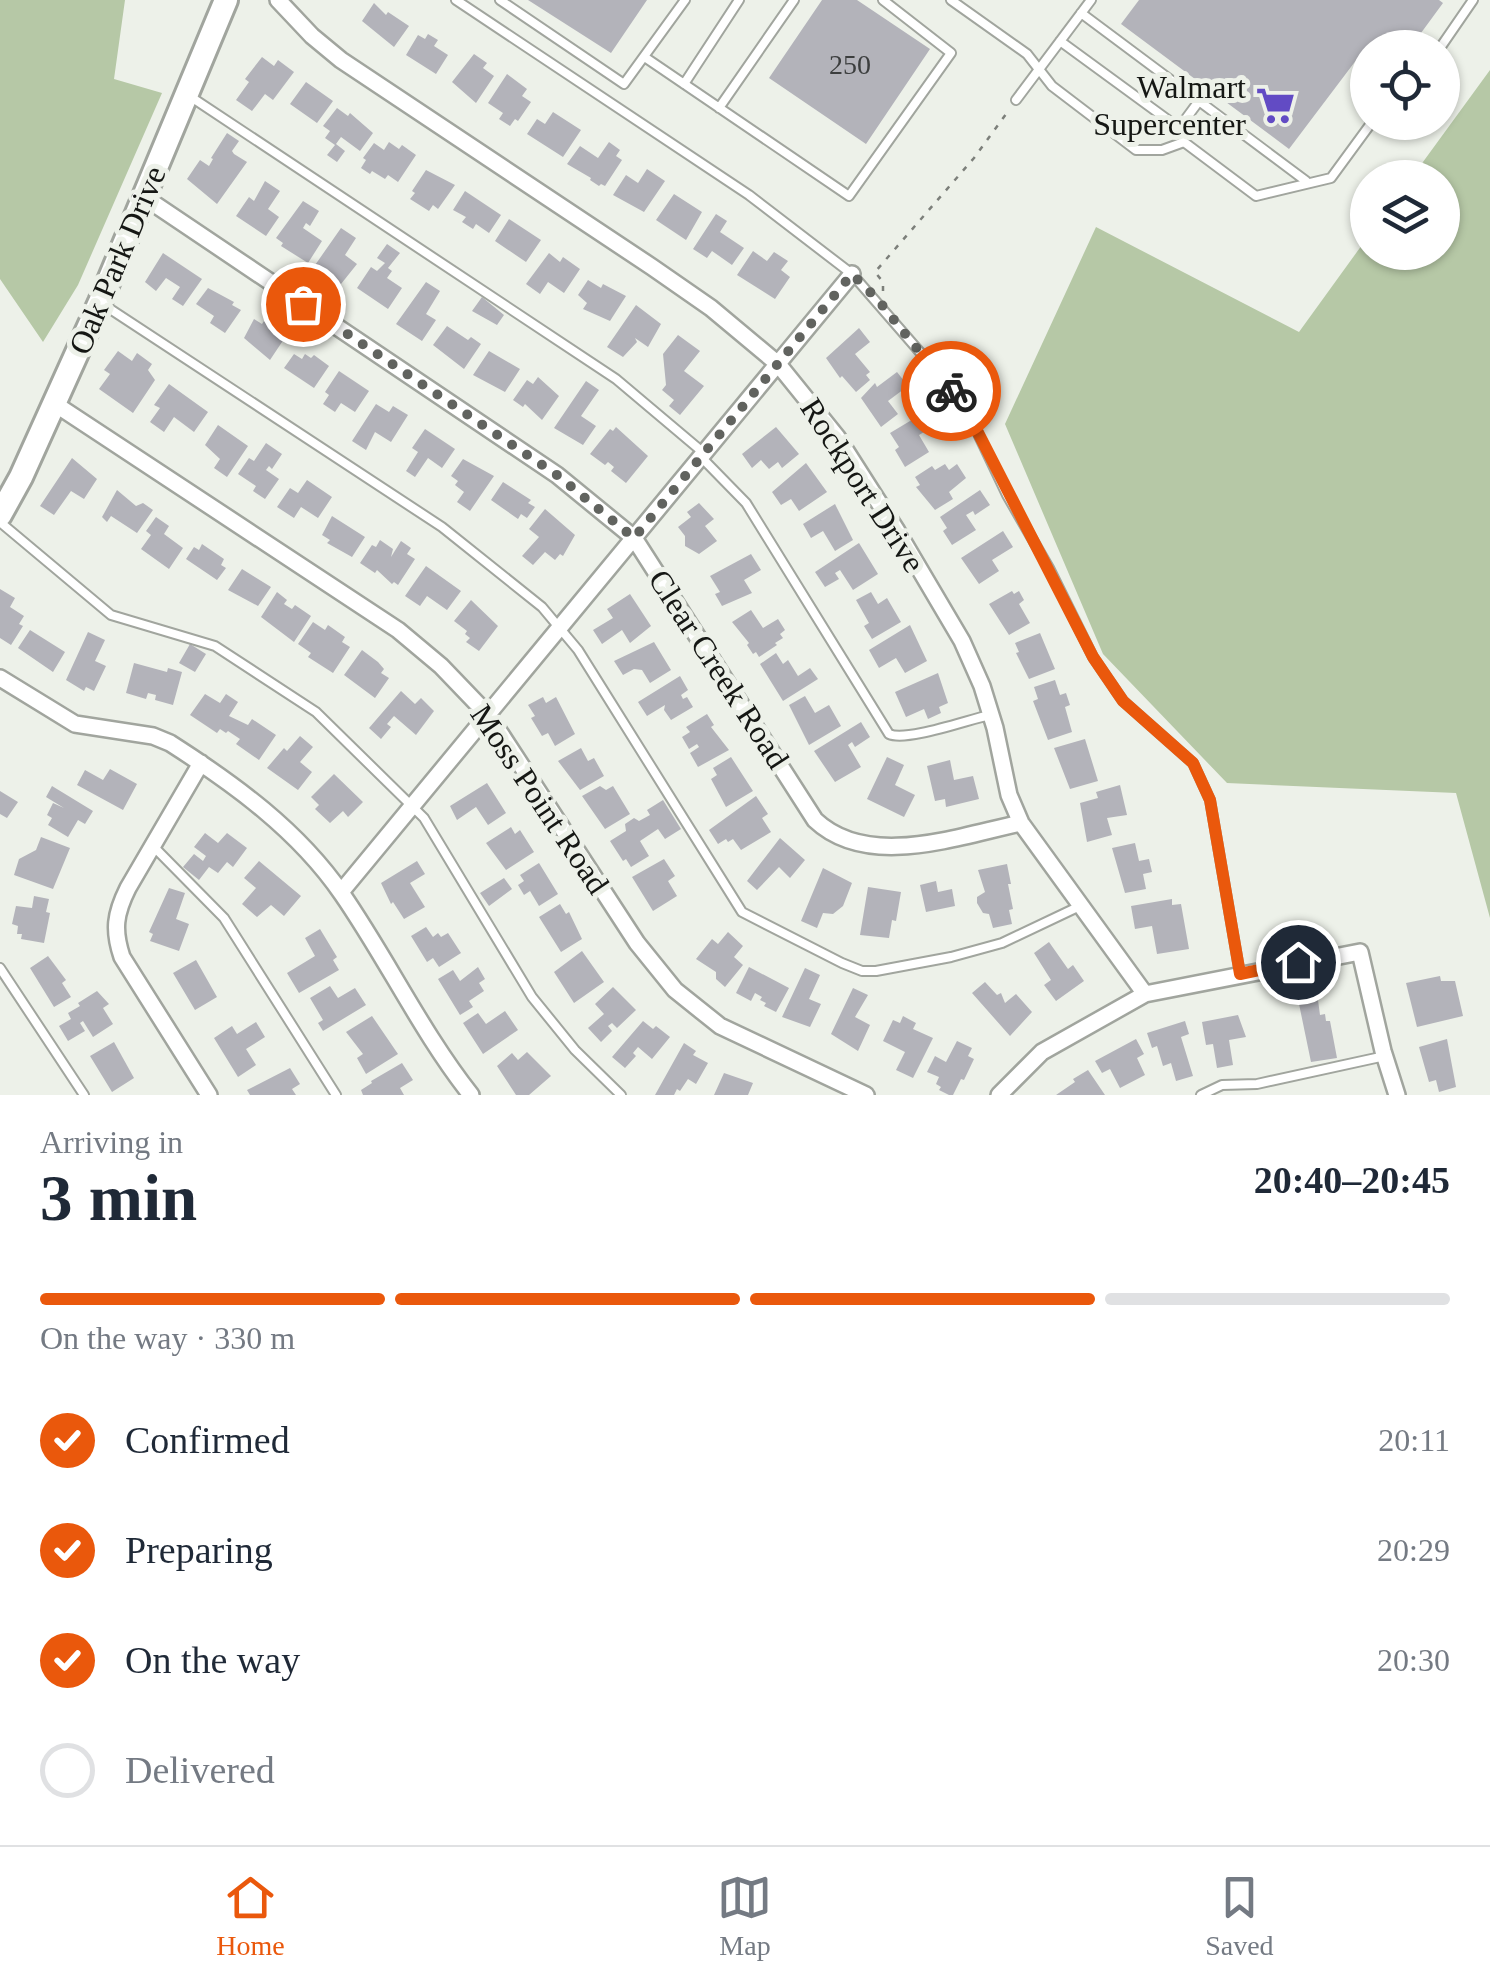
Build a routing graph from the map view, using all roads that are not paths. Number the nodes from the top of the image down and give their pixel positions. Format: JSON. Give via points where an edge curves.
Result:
{"nodes":[{"id":1,"x":226,"y":0,"type":"edge"},
{"id":2,"x":278,"y":0,"type":"edge"},
{"id":3,"x":456,"y":0,"type":"edge"},
{"id":4,"x":500,"y":0,"type":"edge"},
{"id":5,"x":685,"y":0,"type":"edge"},
{"id":6,"x":739,"y":0,"type":"edge"},
{"id":7,"x":794,"y":0,"type":"edge"},
{"id":8,"x":883,"y":0,"type":"edge"},
{"id":9,"x":950,"y":0,"type":"edge"},
{"id":10,"x":1092,"y":0,"type":"edge"},
{"id":11,"x":1474,"y":0,"type":"edge"},
{"id":12,"x":1081,"y":13,"type":"junction"},
{"id":13,"x":1453,"y":30,"type":"edge"},
{"id":14,"x":1060,"y":41,"type":"junction"},
{"id":15,"x":646,"y":58,"type":"junction"},
{"id":16,"x":1039,"y":70,"type":"junction"},
{"id":17,"x":684,"y":84,"type":"junction"},
{"id":18,"x":188,"y":95,"type":"junction"},
{"id":19,"x":1016,"y":100,"type":"road end"},
{"id":20,"x":1199,"y":101,"type":"junction"},
{"id":21,"x":720,"y":108,"type":"junction"},
{"id":22,"x":1179,"y":128,"type":"junction"},
{"id":23,"x":1359,"y":140,"type":"edge"},
{"id":24,"x":1184,"y":142,"type":"junction"},
{"id":25,"x":1306,"y":182,"type":"junction"},
{"id":26,"x":144,"y":197,"type":"junction"},
{"id":27,"x":852,"y":274,"type":"junction"},
{"id":28,"x":100,"y":302,"type":"junction"},
{"id":29,"x":778,"y":364,"type":"junction"},
{"id":30,"x":54,"y":404,"type":"junction"},
{"id":31,"x":703,"y":456,"type":"junction"},
{"id":32,"x":0,"y":519,"type":"edge"},
{"id":33,"x":634,"y":538,"type":"junction"},
{"id":34,"x":561,"y":628,"type":"junction"},
{"id":35,"x":0,"y":678,"type":"edge"},
{"id":36,"x":991,"y":714,"type":"junction"},
{"id":37,"x":489,"y":716,"type":"junction"},
{"id":38,"x":201,"y":763,"type":"junction"},
{"id":39,"x":414,"y":806,"type":"junction"},
{"id":40,"x":1021,"y":823,"type":"junction"},
{"id":41,"x":153,"y":846,"type":"junction"},
{"id":42,"x":340,"y":892,"type":"junction"},
{"id":43,"x":1080,"y":906,"type":"junction"},
{"id":44,"x":0,"y":968,"type":"edge"},
{"id":45,"x":1240,"y":974,"type":"junction"},
{"id":46,"x":1145,"y":994,"type":"junction"},
{"id":47,"x":1385,"y":1056,"type":"junction"},
{"id":48,"x":1268,"y":1082,"type":"junction"},
{"id":49,"x":84,"y":1095,"type":"edge"},
{"id":50,"x":209,"y":1095,"type":"edge"},
{"id":51,"x":336,"y":1095,"type":"edge"},
{"id":52,"x":471,"y":1095,"type":"edge"},
{"id":53,"x":621,"y":1095,"type":"edge"},
{"id":54,"x":866,"y":1095,"type":"edge"},
{"id":55,"x":999,"y":1095,"type":"edge"},
{"id":56,"x":1201,"y":1095,"type":"edge"},
{"id":57,"x":1271,"y":1095,"type":"edge"},
{"id":58,"x":1397,"y":1095,"type":"edge"}],
"edges":[{"from":1,"to":18,"type":"street","name":"Oak Park Drive"},
{"from":2,"to":29,"type":"street","name":"Rockport Drive","via":[[341,60],[711,308]]},
{"from":3,"to":27,"type":"lane","via":[[749,195]]},
{"from":4,"to":15,"type":"lane","via":[[624,84]]},
{"from":5,"to":15,"type":"lane"},
{"from":6,"to":17,"type":"lane"},
{"from":7,"to":21,"type":"lane"},
{"from":8,"to":21,"type":"lane","via":[[951,53],[849,196]]},
{"from":9,"to":16,"type":"lane"},
{"from":10,"to":12,"type":"lane"},
{"from":11,"to":13,"type":"lane"},
{"from":12,"to":14,"type":"lane"},
{"from":12,"to":20,"type":"lane"},
{"from":14,"to":16,"type":"lane"},
{"from":14,"to":22,"type":"lane"},
{"from":15,"to":17,"type":"lane"},
{"from":16,"to":19,"type":"lane"},
{"from":16,"to":24,"type":"lane","via":[[1136,150]]},
{"from":17,"to":21,"type":"lane"},
{"from":18,"to":26,"type":"street","name":"Oak Park Drive"},
{"from":18,"to":31,"type":"lane","via":[[616,379]]},
{"from":20,"to":22,"type":"lane"},
{"from":20,"to":25,"type":"lane"},
{"from":22,"to":24,"type":"lane"},
{"from":23,"to":25,"type":"lane","via":[[1331,178]]},
{"from":24,"to":25,"type":"lane","via":[[1256,196]]},
{"from":26,"to":28,"type":"street","name":"Oak Park Drive"},
{"from":26,"to":33,"type":"street","name":"Clear Creek Road","via":[[557,475]]},
{"from":27,"to":29,"type":"street"},
{"from":27,"to":45,"type":"lane","via":[[970,417],[1093,657],[1123,701],[1193,763],[1210,800]]},
{"from":28,"to":30,"type":"street","name":"Oak Park Drive"},
{"from":28,"to":34,"type":"lane","via":[[442,526]]},
{"from":29,"to":31,"type":"street"},
{"from":29,"to":36,"type":"street","name":"Rockport Drive","via":[[837,437],[898,531],[962,642]]},
{"from":30,"to":32,"type":"street","name":"Oak Park Drive"},
{"from":30,"to":37,"type":"street","name":"Moss Point Road","via":[[398,630]]},
{"from":31,"to":33,"type":"street"},
{"from":31,"to":36,"type":"lane","via":[[746,504],[889,734],[908,738]]},
{"from":32,"to":39,"type":"lane","via":[[111,615],[215,646],[296,696]]},
{"from":33,"to":34,"type":"street"},
{"from":33,"to":40,"type":"street","name":"Clear Creek Road","via":[[825,829],[883,846]]},
{"from":34,"to":37,"type":"street"},
{"from":34,"to":43,"type":"lane","via":[[742,912],[842,963],[876,971],[1002,942]]},
{"from":35,"to":38,"type":"street","via":[[75,724],[153,736]]},
{"from":36,"to":40,"type":"street","name":"Rockport Drive"},
{"from":37,"to":39,"type":"street"},
{"from":37,"to":54,"type":"street","name":"Moss Point Road","via":[[637,943],[675,990],[720,1026]]},
{"from":38,"to":41,"type":"street"},
{"from":38,"to":42,"type":"street","via":[[261,807]]},
{"from":39,"to":42,"type":"street"},
{"from":39,"to":53,"type":"lane","via":[[532,996]]},
{"from":40,"to":43,"type":"street","name":"Rockport Drive"},
{"from":41,"to":50,"type":"street","via":[[117,910],[114,934]]},
{"from":41,"to":51,"type":"lane","via":[[224,918]]},
{"from":42,"to":52,"type":"street"},
{"from":43,"to":46,"type":"street","name":"Rockport Drive"},
{"from":44,"to":49,"type":"lane"},
{"from":45,"to":46,"type":"street"},
{"from":45,"to":47,"type":"street","via":[[1360,952]]},
{"from":46,"to":55,"type":"street","via":[[1042,1052]]},
{"from":47,"to":48,"type":"lane"},
{"from":47,"to":58,"type":"street"},
{"from":48,"to":56,"type":"lane","via":[[1222,1085]]},
{"from":48,"to":57,"type":"lane"}]}
